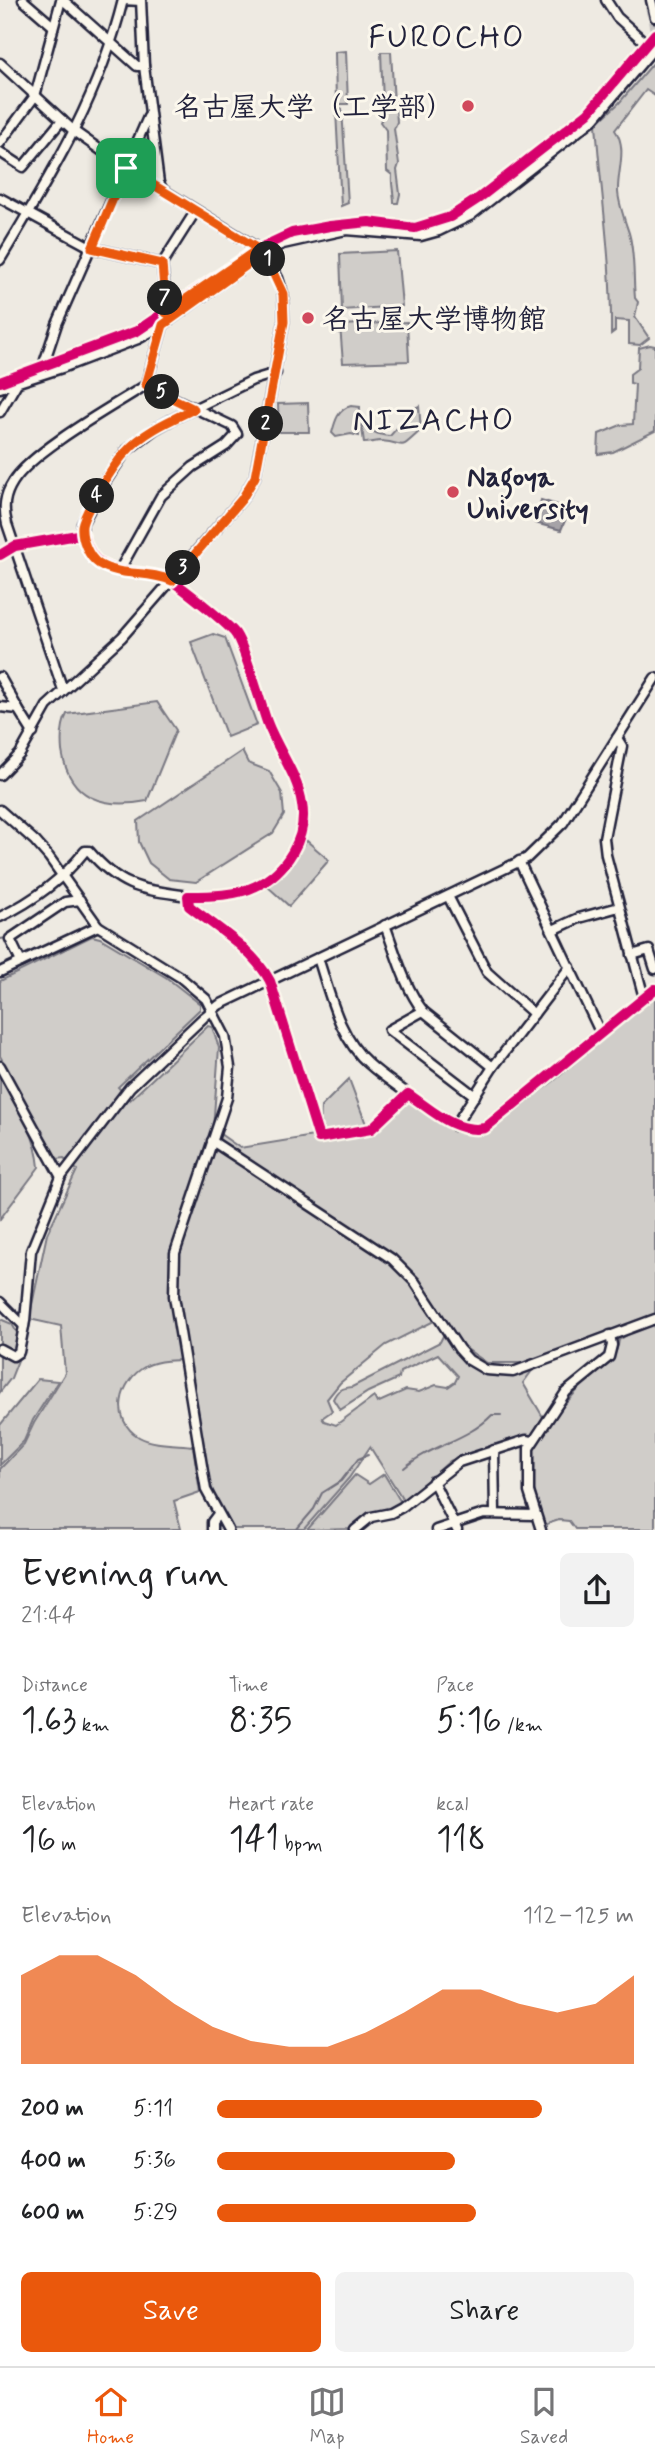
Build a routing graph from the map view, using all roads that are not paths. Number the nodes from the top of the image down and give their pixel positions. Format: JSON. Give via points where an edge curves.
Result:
{"nodes":[{"id":1,"x":23,"y":0,"type":"edge"},
{"id":2,"x":62,"y":0,"type":"edge"},
{"id":3,"x":123,"y":0,"type":"edge"},
{"id":4,"x":141,"y":0,"type":"edge"},
{"id":5,"x":606,"y":0,"type":"edge"},
{"id":6,"x":651,"y":0,"type":"edge"},
{"id":7,"x":655,"y":17,"type":"edge"},
{"id":8,"x":53,"y":26,"type":"junction"},
{"id":9,"x":655,"y":34,"type":"edge"},
{"id":10,"x":112,"y":44,"type":"junction"},
{"id":11,"x":651,"y":45,"type":"edge"},
{"id":12,"x":0,"y":62,"type":"edge"},
{"id":13,"x":144,"y":66,"type":"junction"},
{"id":14,"x":35,"y":96,"type":"junction"},
{"id":15,"x":149,"y":114,"type":"junction"},
{"id":16,"x":62,"y":120,"type":"junction"},
{"id":17,"x":75,"y":132,"type":"junction"},
{"id":18,"x":0,"y":143,"type":"edge"},
{"id":19,"x":0,"y":152,"type":"edge"},
{"id":20,"x":126,"y":168,"type":"junction"},
{"id":21,"x":163,"y":190,"type":"junction"},
{"id":22,"x":0,"y":198,"type":"edge"},
{"id":23,"x":195,"y":212,"type":"junction"},
{"id":24,"x":27,"y":213,"type":"junction"},
{"id":25,"x":92,"y":248,"type":"junction"},
{"id":26,"x":261,"y":251,"type":"junction"},
{"id":27,"x":0,"y":260,"type":"edge"},
{"id":28,"x":162,"y":264,"type":"junction"},
{"id":29,"x":166,"y":313,"type":"junction"},
{"id":30,"x":163,"y":325,"type":"junction"},
{"id":31,"x":43,"y":366,"type":"junction"},
{"id":32,"x":276,"y":373,"type":"junction"},
{"id":33,"x":0,"y":382,"type":"edge"},
{"id":34,"x":18,"y":383,"type":"junction"},
{"id":35,"x":146,"y":385,"type":"junction"},
{"id":36,"x":0,"y":388,"type":"edge"},
{"id":37,"x":194,"y":409,"type":"junction"},
{"id":38,"x":0,"y":412,"type":"edge"},
{"id":39,"x":83,"y":534,"type":"junction"},
{"id":40,"x":15,"y":546,"type":"junction"},
{"id":41,"x":0,"y":555,"type":"edge"},
{"id":42,"x":119,"y":571,"type":"junction"},
{"id":43,"x":172,"y":581,"type":"junction"},
{"id":44,"x":0,"y":677,"type":"edge"},
{"id":45,"x":655,"y":677,"type":"edge"},
{"id":46,"x":63,"y":690,"type":"junction"},
{"id":47,"x":0,"y":707,"type":"edge"},
{"id":48,"x":18,"y":709,"type":"junction"},
{"id":49,"x":33,"y":733,"type":"junction"},
{"id":50,"x":617,"y":738,"type":"junction"},
{"id":51,"x":2,"y":771,"type":"edge"},
{"id":52,"x":0,"y":810,"type":"edge"},
{"id":53,"x":519,"y":861,"type":"junction"},
{"id":54,"x":62,"y":877,"type":"junction"},
{"id":55,"x":188,"y":896,"type":"junction"},
{"id":56,"x":448,"y":896,"type":"junction"},
{"id":57,"x":80,"y":901,"type":"junction"},
{"id":58,"x":619,"y":907,"type":"junction"},
{"id":59,"x":0,"y":917,"type":"edge"},
{"id":60,"x":385,"y":925,"type":"junction"},
{"id":61,"x":98,"y":926,"type":"junction"},
{"id":62,"x":553,"y":930,"type":"junction"},
{"id":63,"x":10,"y":939,"type":"junction"},
{"id":64,"x":0,"y":941,"type":"edge"},
{"id":65,"x":632,"y":955,"type":"junction"},
{"id":66,"x":318,"y":958,"type":"junction"},
{"id":67,"x":21,"y":962,"type":"junction"},
{"id":68,"x":570,"y":967,"type":"junction"},
{"id":69,"x":655,"y":969,"type":"edge"},
{"id":70,"x":0,"y":972,"type":"edge"},
{"id":71,"x":270,"y":981,"type":"junction"},
{"id":72,"x":655,"y":989,"type":"edge"},
{"id":73,"x":644,"y":998,"type":"junction"},
{"id":74,"x":213,"y":1010,"type":"junction"},
{"id":75,"x":423,"y":1011,"type":"junction"},
{"id":76,"x":534,"y":1014,"type":"junction"},
{"id":77,"x":601,"y":1034,"type":"junction"},
{"id":78,"x":0,"y":1066,"type":"edge"},
{"id":79,"x":493,"y":1067,"type":"junction"},
{"id":80,"x":408,"y":1094,"type":"junction"},
{"id":81,"x":474,"y":1096,"type":"junction"},
{"id":82,"x":455,"y":1126,"type":"junction"},
{"id":83,"x":212,"y":1141,"type":"junction"},
{"id":84,"x":61,"y":1177,"type":"junction"},
{"id":85,"x":0,"y":1302,"type":"edge"},
{"id":86,"x":655,"y":1319,"type":"edge"},
{"id":87,"x":24,"y":1326,"type":"junction"},
{"id":88,"x":610,"y":1335,"type":"junction"},
{"id":89,"x":0,"y":1349,"type":"edge"},
{"id":90,"x":532,"y":1441,"type":"junction"},
{"id":91,"x":494,"y":1450,"type":"junction"},
{"id":92,"x":433,"y":1481,"type":"junction"},
{"id":93,"x":495,"y":1513,"type":"junction"},
{"id":94,"x":218,"y":1514,"type":"junction"},
{"id":95,"x":534,"y":1515,"type":"junction"},
{"id":96,"x":455,"y":1527,"type":"edge"},
{"id":97,"x":212,"y":1530,"type":"edge"},
{"id":98,"x":228,"y":1530,"type":"edge"},
{"id":99,"x":355,"y":1530,"type":"edge"},
{"id":100,"x":436,"y":1530,"type":"edge"},
{"id":101,"x":541,"y":1530,"type":"edge"}],
"edges":[{"from":1,"to":8,"type":"street"},
{"from":2,"to":8,"type":"street"},
{"from":2,"to":10,"type":"street"},
{"from":3,"to":4,"type":"street"},
{"from":3,"to":10,"type":"street"},
{"from":4,"to":13,"type":"street"},
{"from":5,"to":11,"type":"street","via":[[617,17]]},
{"from":6,"to":7,"type":"street"},
{"from":8,"to":14,"type":"street"},
{"from":9,"to":11,"type":"street"},
{"from":10,"to":13,"type":"street","via":[[137,66]]},
{"from":10,"to":17,"type":"street"},
{"from":11,"to":26,"type":"street","via":[[588,113],[450,217],[415,228],[369,222],[330,226],[292,233]]},
{"from":12,"to":14,"type":"street"},
{"from":13,"to":15,"type":"street"},
{"from":14,"to":16,"type":"street"},
{"from":14,"to":18,"type":"street"},
{"from":15,"to":20,"type":"street"},
{"from":15,"to":21,"type":"street"},
{"from":16,"to":17,"type":"street"},
{"from":16,"to":19,"type":"street","via":[[23,167]]},
{"from":17,"to":20,"type":"street"},
{"from":17,"to":24,"type":"street"},
{"from":20,"to":21,"type":"street"},
{"from":20,"to":25,"type":"street"},
{"from":21,"to":23,"type":"street"},
{"from":22,"to":24,"type":"street"},
{"from":23,"to":26,"type":"street"},
{"from":23,"to":28,"type":"street"},
{"from":24,"to":25,"type":"street"},
{"from":24,"to":27,"type":"street"},
{"from":25,"to":28,"type":"street"},
{"from":25,"to":31,"type":"street"},
{"from":26,"to":29,"type":"street"},
{"from":26,"to":30,"type":"street"},
{"from":26,"to":32,"type":"street","via":[[283,294]]},
{"from":28,"to":29,"type":"street"},
{"from":29,"to":31,"type":"street","via":[[137,331]]},
{"from":30,"to":34,"type":"street","via":[[138,339]]},
{"from":30,"to":35,"type":"street"},
{"from":31,"to":33,"type":"street"},
{"from":32,"to":37,"type":"street"},
{"from":32,"to":43,"type":"street","via":[[255,477],[242,499]]},
{"from":34,"to":36,"type":"street"},
{"from":34,"to":38,"type":"street"},
{"from":35,"to":37,"type":"street"},
{"from":35,"to":40,"type":"street","via":[[42,454],[13,480],[3,507]]},
{"from":37,"to":39,"type":"street","via":[[126,451],[82,524]]},
{"from":37,"to":42,"type":"street","via":[[232,426],[237,434],[161,496]]},
{"from":39,"to":40,"type":"street"},
{"from":39,"to":42,"type":"street","via":[[91,557]]},
{"from":40,"to":41,"type":"street"},
{"from":40,"to":46,"type":"street"},
{"from":42,"to":43,"type":"street"},
{"from":43,"to":46,"type":"street","via":[[122,637]]},
{"from":43,"to":55,"type":"street","via":[[237,634],[268,725],[302,804],[303,827],[293,852],[257,886],[214,896]]},
{"from":44,"to":48,"type":"street"},
{"from":45,"to":50,"type":"street"},
{"from":46,"to":49,"type":"street","via":[[47,706]]},
{"from":47,"to":48,"type":"street"},
{"from":48,"to":49,"type":"street"},
{"from":49,"to":51,"type":"street"},
{"from":50,"to":53,"type":"street","via":[[563,823]]},
{"from":50,"to":58,"type":"street","via":[[622,746],[604,838]]},
{"from":52,"to":54,"type":"street","via":[[35,841]]},
{"from":53,"to":56,"type":"street"},
{"from":53,"to":62,"type":"street"},
{"from":54,"to":55,"type":"street","via":[[89,851],[131,886]]},
{"from":54,"to":57,"type":"street"},
{"from":54,"to":59,"type":"street"},
{"from":55,"to":71,"type":"street","via":[[189,906],[253,957]]},
{"from":56,"to":60,"type":"street"},
{"from":56,"to":76,"type":"street","via":[[487,972]]},
{"from":57,"to":61,"type":"street"},
{"from":57,"to":63,"type":"street","via":[[65,902]]},
{"from":58,"to":62,"type":"street"},
{"from":58,"to":65,"type":"street"},
{"from":60,"to":66,"type":"street"},
{"from":60,"to":75,"type":"street","via":[[410,991]]},
{"from":61,"to":67,"type":"street"},
{"from":61,"to":74,"type":"street","via":[[180,977]]},
{"from":62,"to":68,"type":"street"},
{"from":63,"to":64,"type":"street"},
{"from":63,"to":67,"type":"street"},
{"from":65,"to":69,"type":"street","via":[[649,950]]},
{"from":65,"to":73,"type":"street"},
{"from":66,"to":71,"type":"street"},
{"from":66,"to":80,"type":"street","via":[[353,1047]]},
{"from":67,"to":70,"type":"street"},
{"from":68,"to":76,"type":"street"},
{"from":68,"to":77,"type":"street"},
{"from":71,"to":74,"type":"street"},
{"from":71,"to":80,"type":"street","via":[[319,1138],[371,1129]]},
{"from":72,"to":73,"type":"street"},
{"from":73,"to":77,"type":"street"},
{"from":74,"to":83,"type":"street","via":[[225,1036],[230,1067],[227,1098]]},
{"from":74,"to":84,"type":"street","via":[[123,1095]]},
{"from":75,"to":79,"type":"street"},
{"from":75,"to":81,"type":"street","via":[[389,1030]]},
{"from":76,"to":79,"type":"street"},
{"from":77,"to":82,"type":"street","via":[[491,1125],[478,1130]]},
{"from":78,"to":84,"type":"street"},
{"from":79,"to":81,"type":"street"},
{"from":80,"to":82,"type":"street"},
{"from":81,"to":82,"type":"street"},
{"from":83,"to":88,"type":"street","via":[[407,1272],[469,1360],[485,1370],[503,1373],[531,1366]]},
{"from":83,"to":94,"type":"street","via":[[176,1252],[174,1296],[206,1490]]},
{"from":84,"to":87,"type":"street","via":[[31,1251]]},
{"from":85,"to":87,"type":"street"},
{"from":86,"to":88,"type":"street"},
{"from":87,"to":89,"type":"street","via":[[19,1352],[13,1356]]},
{"from":88,"to":90,"type":"street","via":[[609,1357],[566,1392]]},
{"from":90,"to":91,"type":"street"},
{"from":90,"to":95,"type":"street","via":[[528,1479]]},
{"from":91,"to":92,"type":"street","via":[[459,1462]]},
{"from":91,"to":93,"type":"street"},
{"from":92,"to":96,"type":"street"},
{"from":92,"to":99,"type":"street","via":[[402,1507],[371,1517]]},
{"from":93,"to":95,"type":"street"},
{"from":93,"to":96,"type":"street"},
{"from":94,"to":97,"type":"street"},
{"from":94,"to":98,"type":"street"},
{"from":95,"to":101,"type":"street"},
{"from":96,"to":100,"type":"street"}]}
